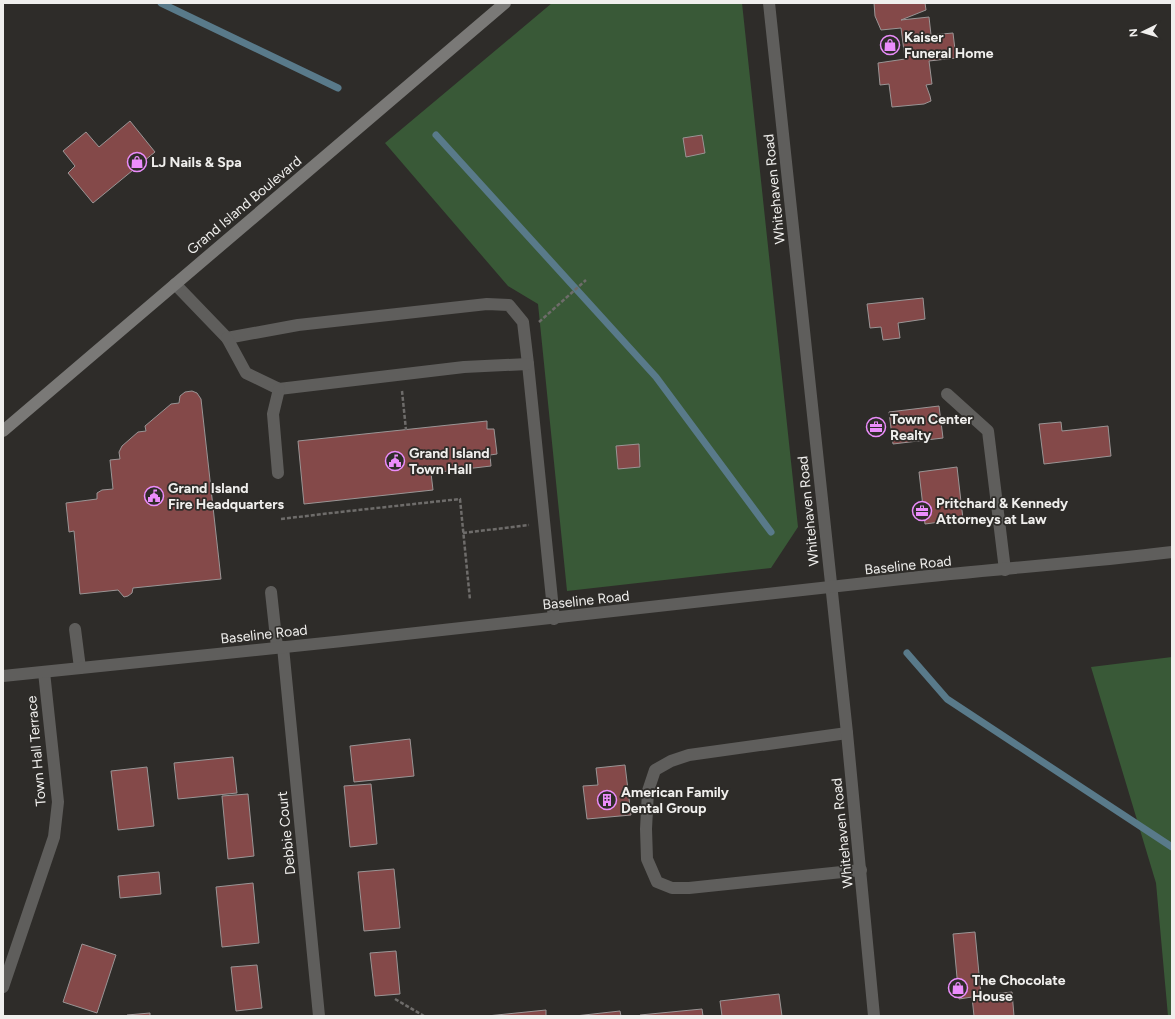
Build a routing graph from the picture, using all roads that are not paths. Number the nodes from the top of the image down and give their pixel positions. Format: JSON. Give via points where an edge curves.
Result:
{"nodes":[{"id":1,"x":505,"y":3,"type":"edge"},
{"id":2,"x":769,"y":3,"type":"edge"},
{"id":3,"x":175,"y":284,"type":"junction"},
{"id":4,"x":227,"y":338,"type":"junction"},
{"id":5,"x":528,"y":364,"type":"junction"},
{"id":6,"x":279,"y":389,"type":"junction"},
{"id":7,"x":947,"y":394,"type":"dead end"},
{"id":8,"x":3,"y":430,"type":"edge"},
{"id":9,"x":278,"y":473,"type":"dead end"},
{"id":10,"x":1172,"y":552,"type":"edge"},
{"id":11,"x":1005,"y":570,"type":"junction"},
{"id":12,"x":831,"y":588,"type":"junction"},
{"id":13,"x":271,"y":592,"type":"dead end"},
{"id":14,"x":554,"y":619,"type":"junction"},
{"id":15,"x":75,"y":629,"type":"dead end"},
{"id":16,"x":280,"y":647,"type":"junction"},
{"id":17,"x":80,"y":668,"type":"junction"},
{"id":18,"x":44,"y":672,"type":"junction"},
{"id":19,"x":3,"y":676,"type":"edge"},
{"id":20,"x":847,"y":733,"type":"junction"},
{"id":21,"x":861,"y":870,"type":"junction"},
{"id":22,"x":3,"y":987,"type":"edge"},
{"id":23,"x":319,"y":1016,"type":"edge"},
{"id":24,"x":874,"y":1016,"type":"edge"}],
"edges":[{"from":1,"to":3,"type":"main road","name":"Grand Island Boulevard"},
{"from":2,"to":12,"type":"street","name":"Whitehaven Road"},
{"from":3,"to":4,"type":"street"},
{"from":3,"to":8,"type":"main road","name":"Grand Island Boulevard"},
{"from":4,"to":5,"type":"street","via":[[298,325],[487,304],[508,305],[523,322]]},
{"from":4,"to":6,"type":"street","via":[[246,373]]},
{"from":5,"to":6,"type":"street","via":[[464,367]]},
{"from":5,"to":14,"type":"street"},
{"from":6,"to":9,"type":"street","via":[[273,414]]},
{"from":7,"to":11,"type":"street","via":[[988,431]]},
{"from":10,"to":11,"type":"street","name":"Baseline Road"},
{"from":11,"to":12,"type":"street","name":"Baseline Road"},
{"from":12,"to":14,"type":"street","name":"Baseline Road"},
{"from":12,"to":20,"type":"street","name":"Whitehaven Road"},
{"from":13,"to":16,"type":"street","name":"Debbie Court"},
{"from":14,"to":16,"type":"street","name":"Baseline Road"},
{"from":15,"to":17,"type":"street"},
{"from":16,"to":17,"type":"street","name":"Baseline Road"},
{"from":16,"to":23,"type":"street","name":"Debbie Court"},
{"from":17,"to":18,"type":"street","name":"Baseline Road"},
{"from":18,"to":19,"type":"street","name":"Baseline Road"},
{"from":18,"to":22,"type":"street","name":"Town Hall Terrace","via":[[58,802],[54,837]]},
{"from":20,"to":21,"type":"street","name":"Whitehaven Road"},
{"from":20,"to":21,"type":"street","via":[[689,755],[655,770],[648,791],[647,859],[658,882],[672,888]]},
{"from":21,"to":24,"type":"street","name":"Whitehaven Road"}]}
